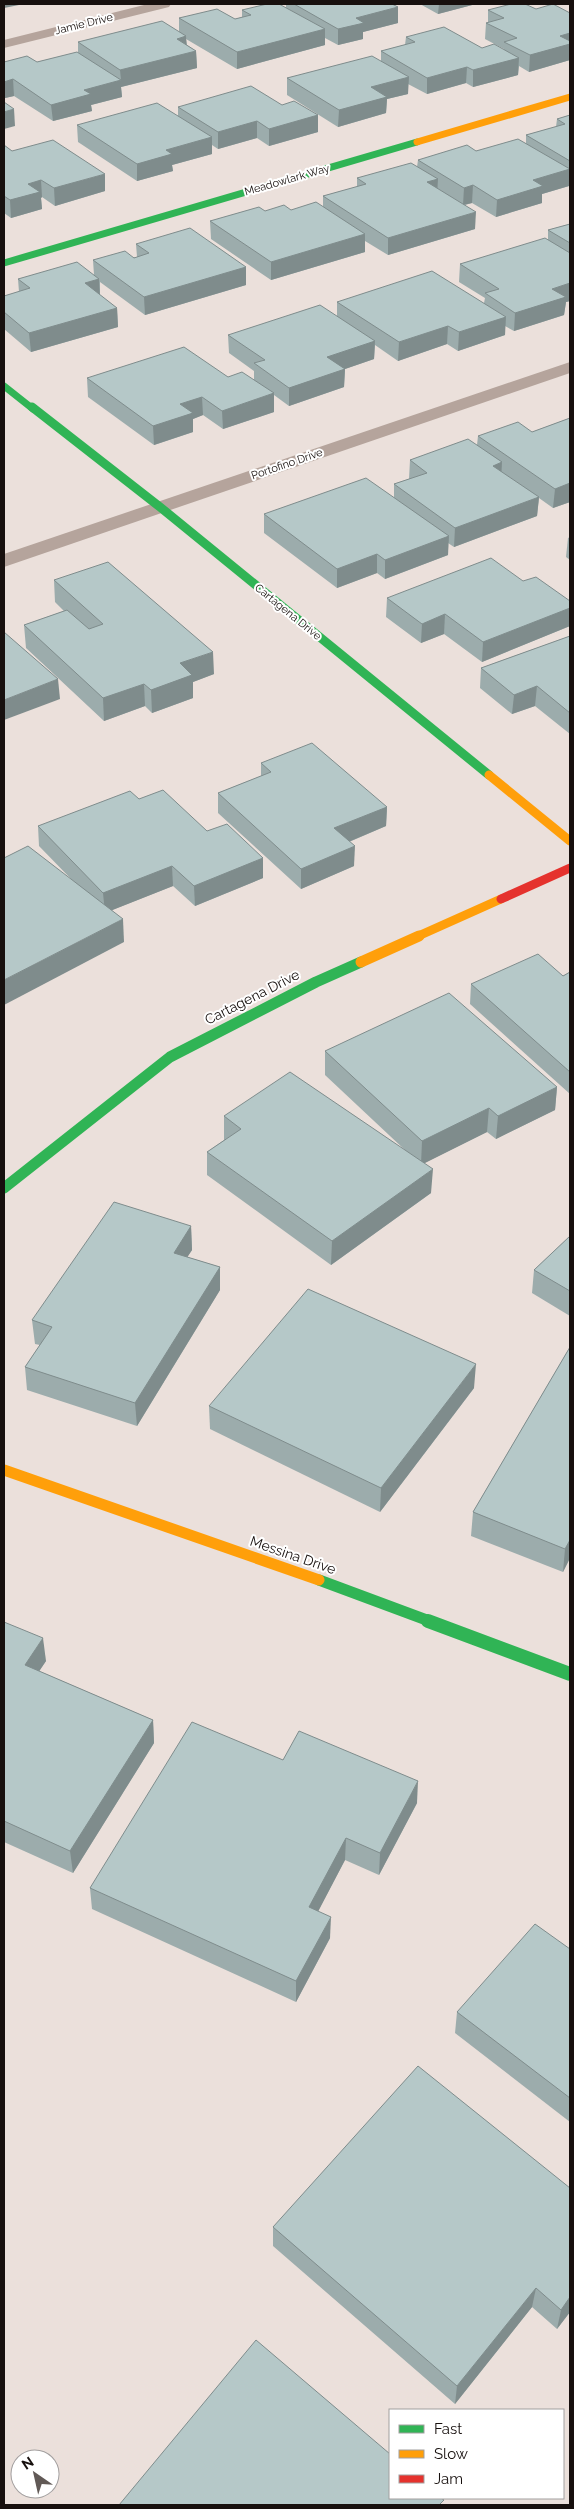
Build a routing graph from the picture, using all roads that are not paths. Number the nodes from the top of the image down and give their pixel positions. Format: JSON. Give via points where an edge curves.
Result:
{"nodes":[{"id":1,"x":164,"y":4,"type":"edge"},
{"id":2,"x":4,"y":44,"type":"edge"},
{"id":3,"x":570,"y":97,"type":"edge"},
{"id":4,"x":4,"y":263,"type":"edge"},
{"id":5,"x":570,"y":368,"type":"edge"},
{"id":6,"x":4,"y":386,"type":"edge"},
{"id":7,"x":160,"y":507,"type":"junction"},
{"id":8,"x":4,"y":561,"type":"edge"},
{"id":9,"x":570,"y":842,"type":"edge"},
{"id":10,"x":570,"y":868,"type":"edge"},
{"id":11,"x":4,"y":1188,"type":"edge"},
{"id":12,"x":4,"y":1470,"type":"edge"},
{"id":13,"x":570,"y":1674,"type":"edge"}],
"edges":[{"from":1,"to":2,"type":"street","name":"Jamie Drive"},
{"from":3,"to":4,"type":"street","name":"Meadowlark Way"},
{"from":5,"to":7,"type":"street","name":"Portofino Drive"},
{"from":6,"to":7,"type":"street","name":"Cartagena Drive"},
{"from":7,"to":8,"type":"street","name":"Portofino Drive"},
{"from":7,"to":9,"type":"street","name":"Cartagena Drive"},
{"from":10,"to":11,"type":"street","name":"Cartagena Drive","via":[[316,982],[170,1057]]},
{"from":12,"to":13,"type":"street","name":"Messina Drive","via":[[373,1599]]}]}
